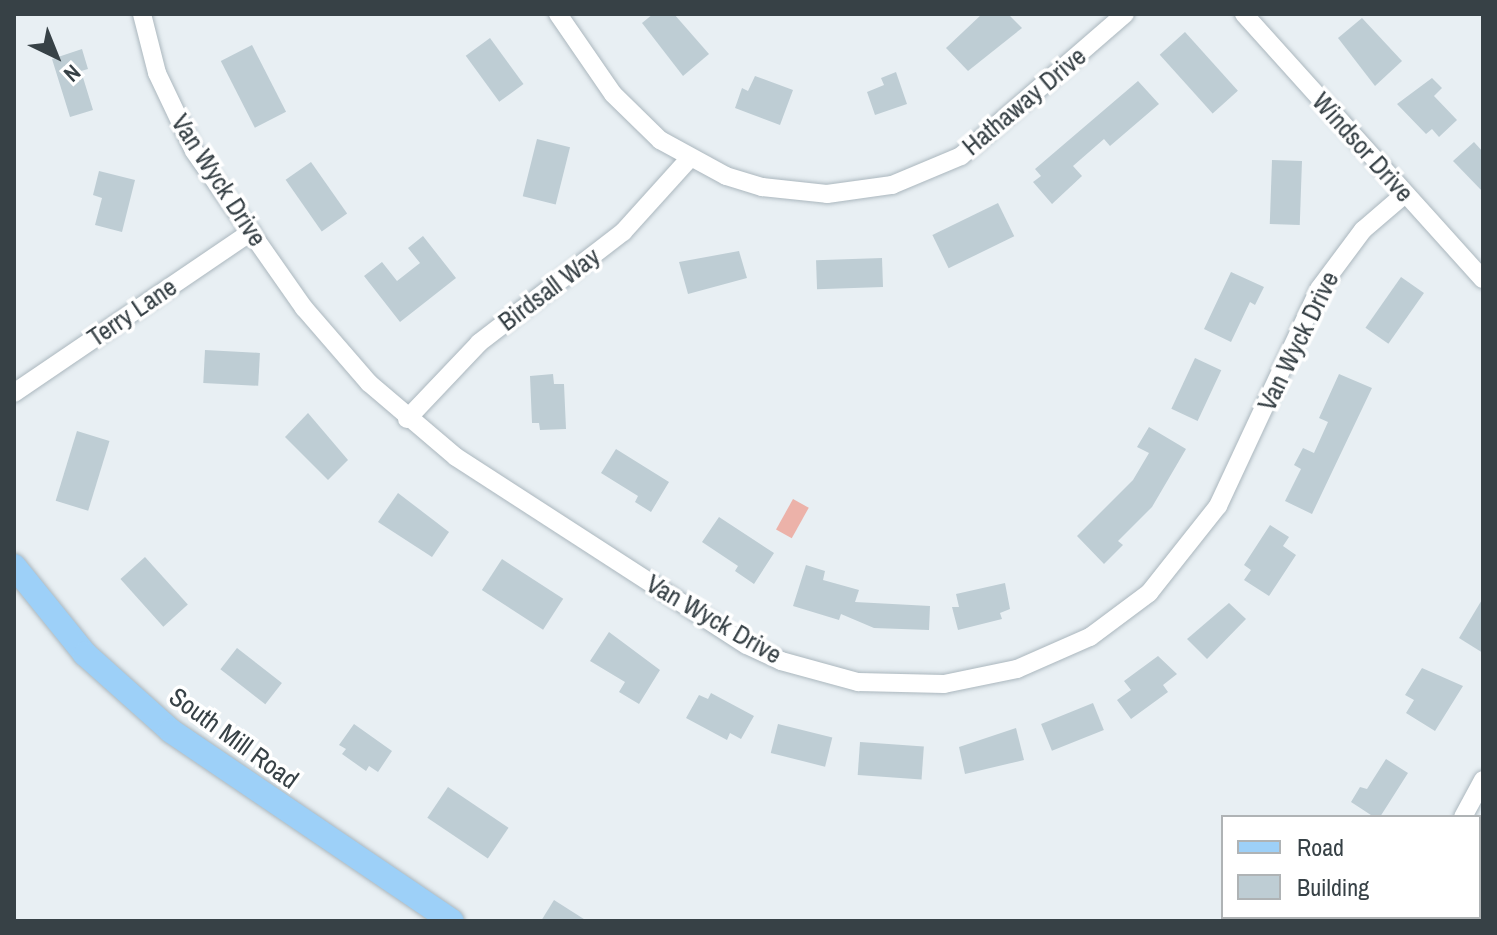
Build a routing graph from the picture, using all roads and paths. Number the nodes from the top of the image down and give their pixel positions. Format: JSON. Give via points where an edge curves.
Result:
{"nodes":[{"id":1,"x":142,"y":14,"type":"edge"},
{"id":2,"x":558,"y":14,"type":"edge"},
{"id":3,"x":1125,"y":14,"type":"edge"},
{"id":4,"x":1244,"y":14,"type":"edge"},
{"id":5,"x":689,"y":159,"type":"junction"},
{"id":6,"x":1405,"y":194,"type":"junction"},
{"id":7,"x":251,"y":232,"type":"junction"},
{"id":8,"x":1483,"y":279,"type":"edge"},
{"id":9,"x":14,"y":393,"type":"edge"},
{"id":10,"x":407,"y":419,"type":"junction"},
{"id":11,"x":14,"y":566,"type":"edge"},
{"id":12,"x":1483,"y":780,"type":"edge"},
{"id":13,"x":1464,"y":815,"type":"edge"},
{"id":14,"x":452,"y":921,"type":"edge"}],
"edges":[{"from":1,"to":7,"type":"street","name":"Van Wyck Drive","via":[[174,113]]},
{"from":2,"to":5,"type":"street","name":"Hathaway Drive","via":[[613,94],[660,140]]},
{"from":3,"to":5,"type":"street","name":"Hathaway Drive","via":[[988,137],[928,173],[892,185],[799,193],[738,180]]},
{"from":4,"to":6,"type":"street","name":"Windsor Drive"},
{"from":5,"to":10,"type":"street","name":"Birdsall Way","via":[[623,232],[479,343]]},
{"from":6,"to":8,"type":"street","name":"Windsor Drive"},
{"from":6,"to":10,"type":"street","name":"Van Wyck Drive","via":[[1363,230],[1319,289],[1218,506],[1175,566],[1140,601],[1090,637],[987,677],[901,685],[846,679],[781,661],[747,645],[495,483]]},
{"from":7,"to":9,"type":"street","name":"Terry Lane"},
{"from":7,"to":10,"type":"street","name":"Van Wyck Drive","via":[[335,347]]},
{"from":11,"to":14,"type":"main road","name":"South Mill Road","via":[[85,654],[171,731]]},
{"from":12,"to":13,"type":"street"}]}
